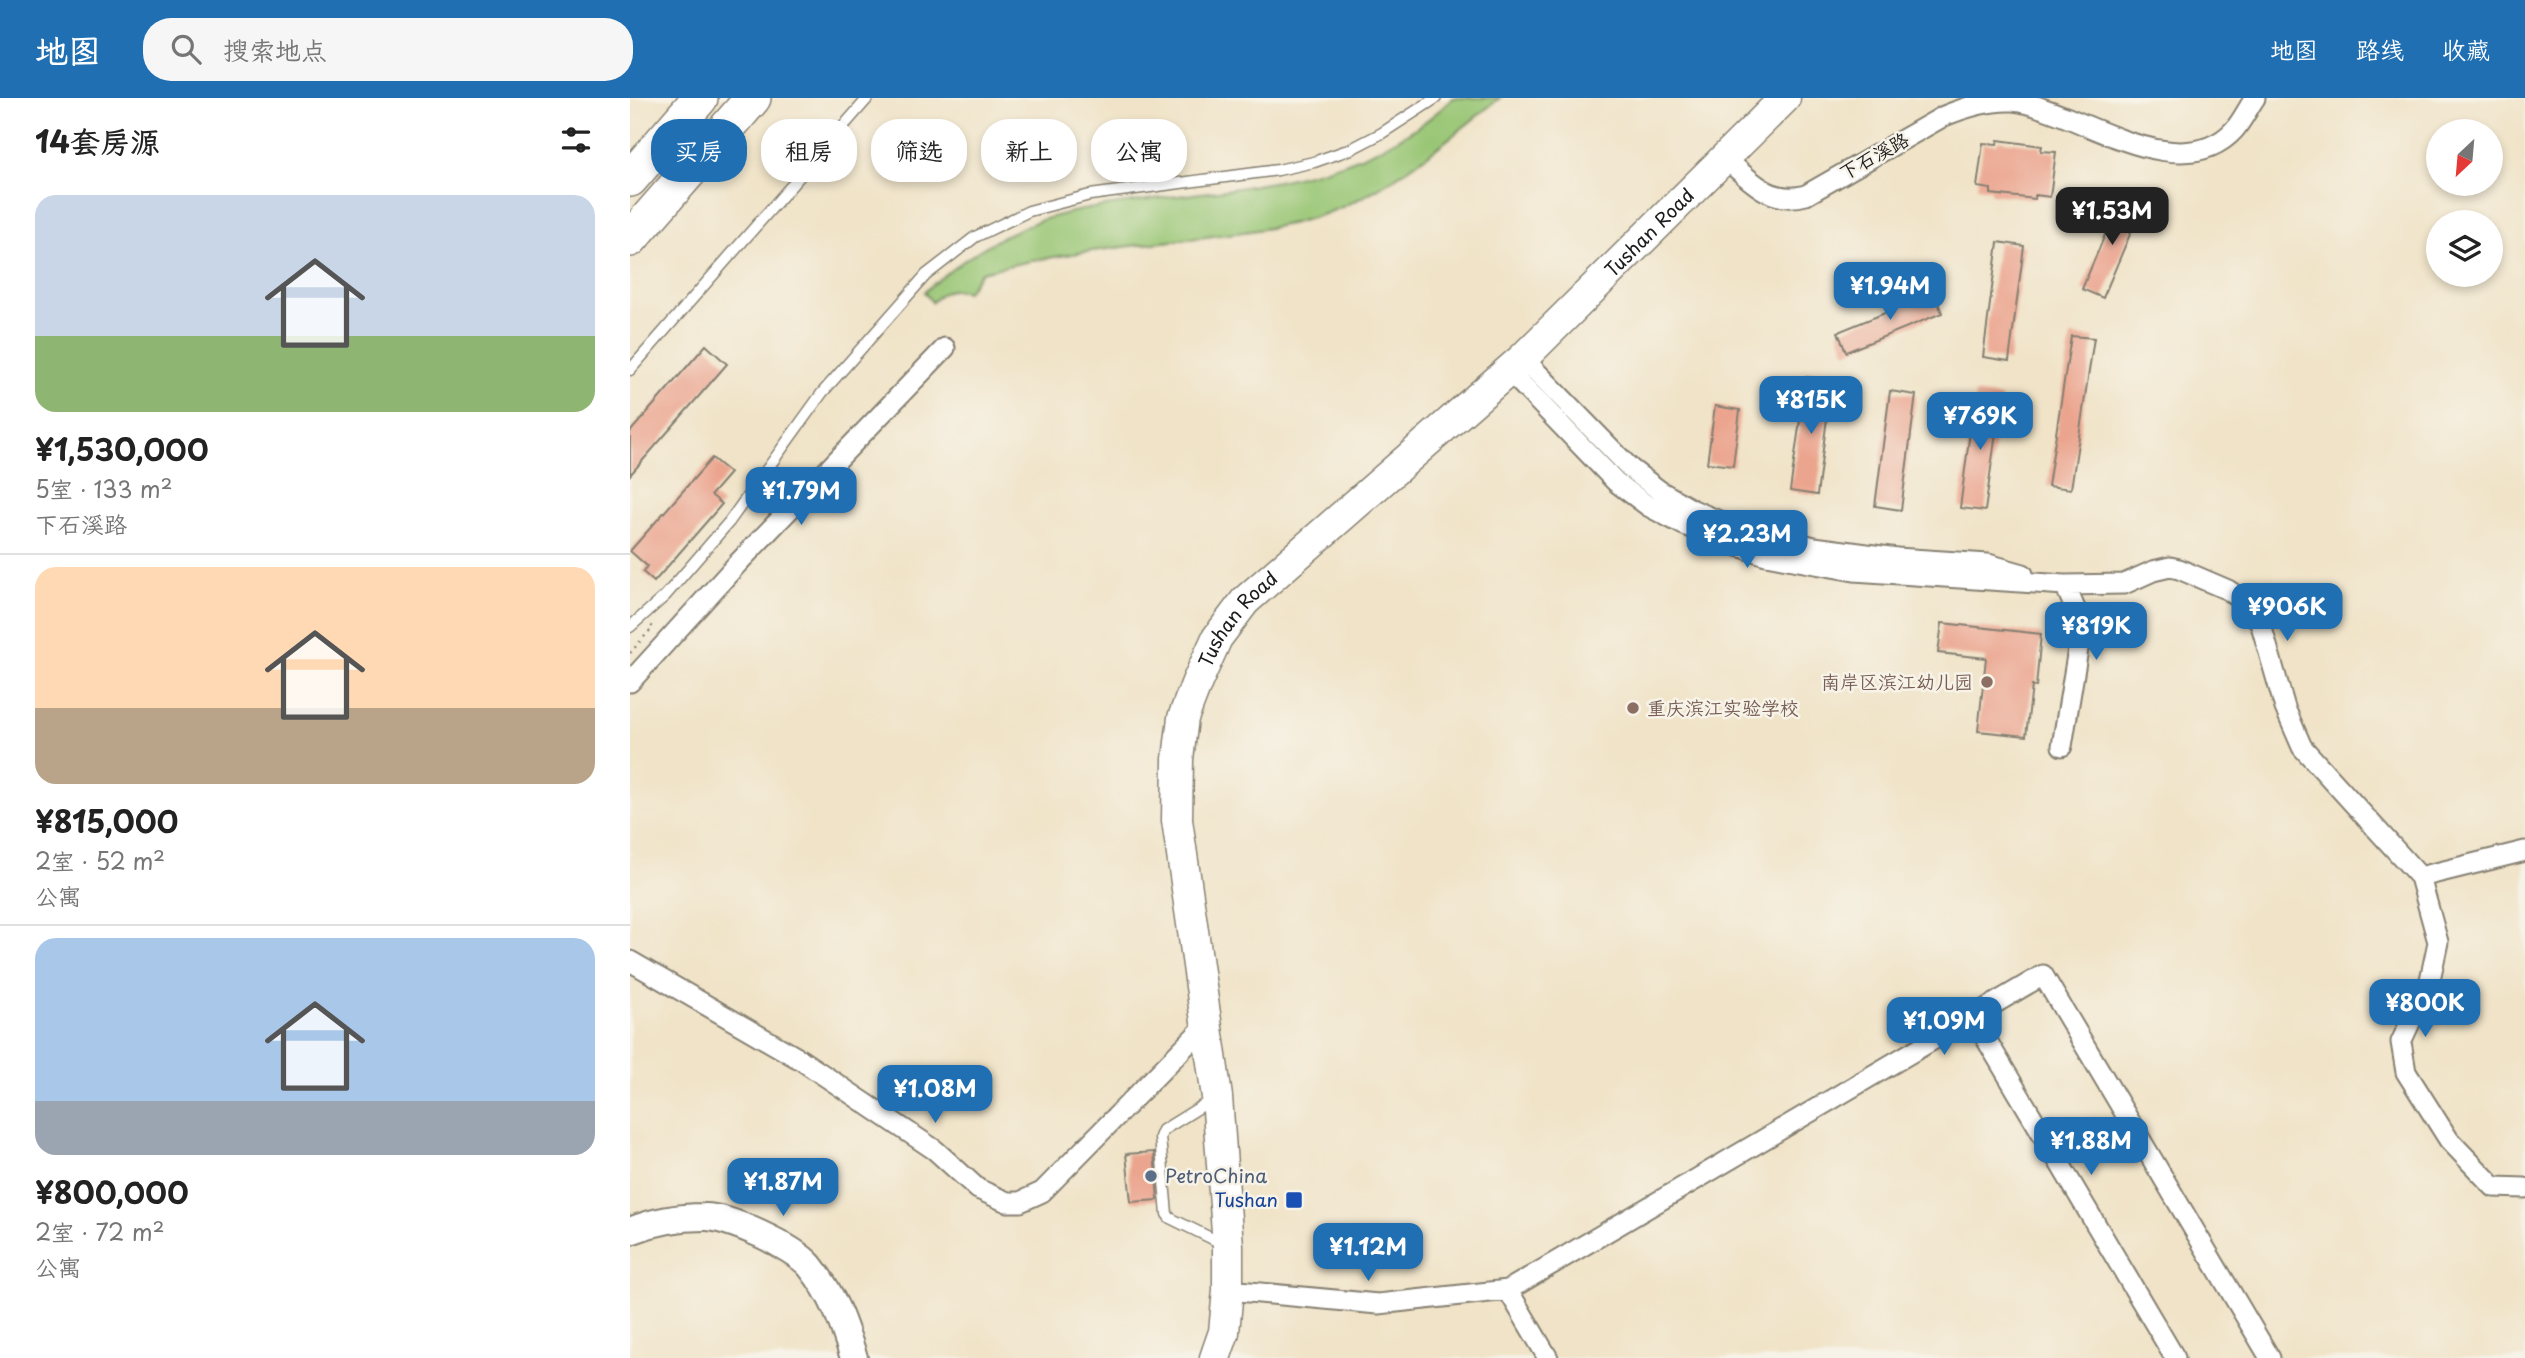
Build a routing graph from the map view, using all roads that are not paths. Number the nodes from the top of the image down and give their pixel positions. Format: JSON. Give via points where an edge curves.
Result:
{"nodes":[{"id":1,"x":699,"y":98,"type":"edge"},
{"id":2,"x":753,"y":98,"type":"edge"},
{"id":3,"x":868,"y":98,"type":"edge"},
{"id":4,"x":1436,"y":98,"type":"edge"},
{"id":5,"x":1785,"y":98,"type":"edge"},
{"id":6,"x":2255,"y":98,"type":"edge"},
{"id":7,"x":1725,"y":158,"type":"junction"},
{"id":8,"x":630,"y":179,"type":"edge"},
{"id":9,"x":630,"y":239,"type":"edge"},
{"id":10,"x":945,"y":348,"type":"dead end"},
{"id":11,"x":1516,"y":364,"type":"junction"},
{"id":12,"x":630,"y":370,"type":"edge"},
{"id":13,"x":2064,"y":585,"type":"junction"},
{"id":14,"x":630,"y":627,"type":"edge"},
{"id":15,"x":630,"y":682,"type":"edge"},
{"id":16,"x":2062,"y":746,"type":"dead end"},
{"id":17,"x":2525,"y":850,"type":"edge"},
{"id":18,"x":2420,"y":877,"type":"junction"},
{"id":19,"x":630,"y":961,"type":"edge"},
{"id":20,"x":1973,"y":1017,"type":"junction"},
{"id":21,"x":1206,"y":1025,"type":"junction"},
{"id":22,"x":1217,"y":1097,"type":"junction"},
{"id":23,"x":2525,"y":1188,"type":"edge"},
{"id":24,"x":630,"y":1231,"type":"edge"},
{"id":25,"x":1228,"y":1246,"type":"junction"},
{"id":26,"x":1228,"y":1290,"type":"junction"},
{"id":27,"x":1508,"y":1290,"type":"junction"},
{"id":28,"x":854,"y":1358,"type":"edge"},
{"id":29,"x":1214,"y":1358,"type":"edge"},
{"id":30,"x":1548,"y":1358,"type":"edge"},
{"id":31,"x":2175,"y":1358,"type":"edge"},
{"id":32,"x":2270,"y":1358,"type":"edge"}],
"edges":[{"from":1,"to":8,"type":"highway"},
{"from":2,"to":9,"type":"highway"},
{"from":3,"to":12,"type":"lane"},
{"from":4,"to":14,"type":"lane","via":[[1382,133],[1314,162],[1090,195],[1029,211],[975,237],[926,275],[822,393],[729,522],[665,596]]},
{"from":5,"to":7,"type":"main road","name":"Tushan Road"},
{"from":6,"to":7,"type":"street","name":"下石溪路","via":[[2235,129],[2220,141],[2179,152],[2134,144],[2014,101],[1964,107],[1793,198],[1761,189]]},
{"from":7,"to":11,"type":"main road","name":"Tushan Road"},
{"from":10,"to":15,"type":"street"},
{"from":11,"to":13,"type":"street","via":[[1660,491],[1731,526],[1814,547],[1988,565]]},
{"from":11,"to":21,"type":"main road","name":"Tushan Road","via":[[1245,600],[1217,638],[1183,718],[1178,759],[1177,820]]},
{"from":13,"to":16,"type":"street","via":[[2082,625]]},
{"from":13,"to":18,"type":"street","via":[[2124,584],[2170,567],[2241,599],[2262,625],[2285,708],[2302,747]]},
{"from":17,"to":18,"type":"street"},
{"from":18,"to":23,"type":"street","via":[[2438,942],[2430,980],[2401,1042],[2406,1072],[2449,1140],[2494,1187]]},
{"from":19,"to":21,"type":"street","via":[[801,1060],[935,1150],[978,1189],[1007,1202],[1020,1202],[1042,1192]]},
{"from":20,"to":27,"type":"street"},
{"from":20,"to":31,"type":"street"},
{"from":20,"to":32,"type":"street","via":[[2043,975]]},
{"from":21,"to":22,"type":"main road","name":"Tushan Road"},
{"from":22,"to":25,"type":"main road","name":"Tushan Road"},
{"from":22,"to":25,"type":"lane","via":[[1163,1130],[1160,1137],[1167,1214]]},
{"from":24,"to":28,"type":"main road","via":[[647,1224],[707,1216],[765,1234],[808,1264],[838,1308]]},
{"from":25,"to":26,"type":"main road","name":"Tushan Road"},
{"from":26,"to":27,"type":"street","via":[[1378,1304]]},
{"from":26,"to":29,"type":"main road","name":"Tushan Road","via":[[1224,1332]]},
{"from":27,"to":30,"type":"street"}]}
